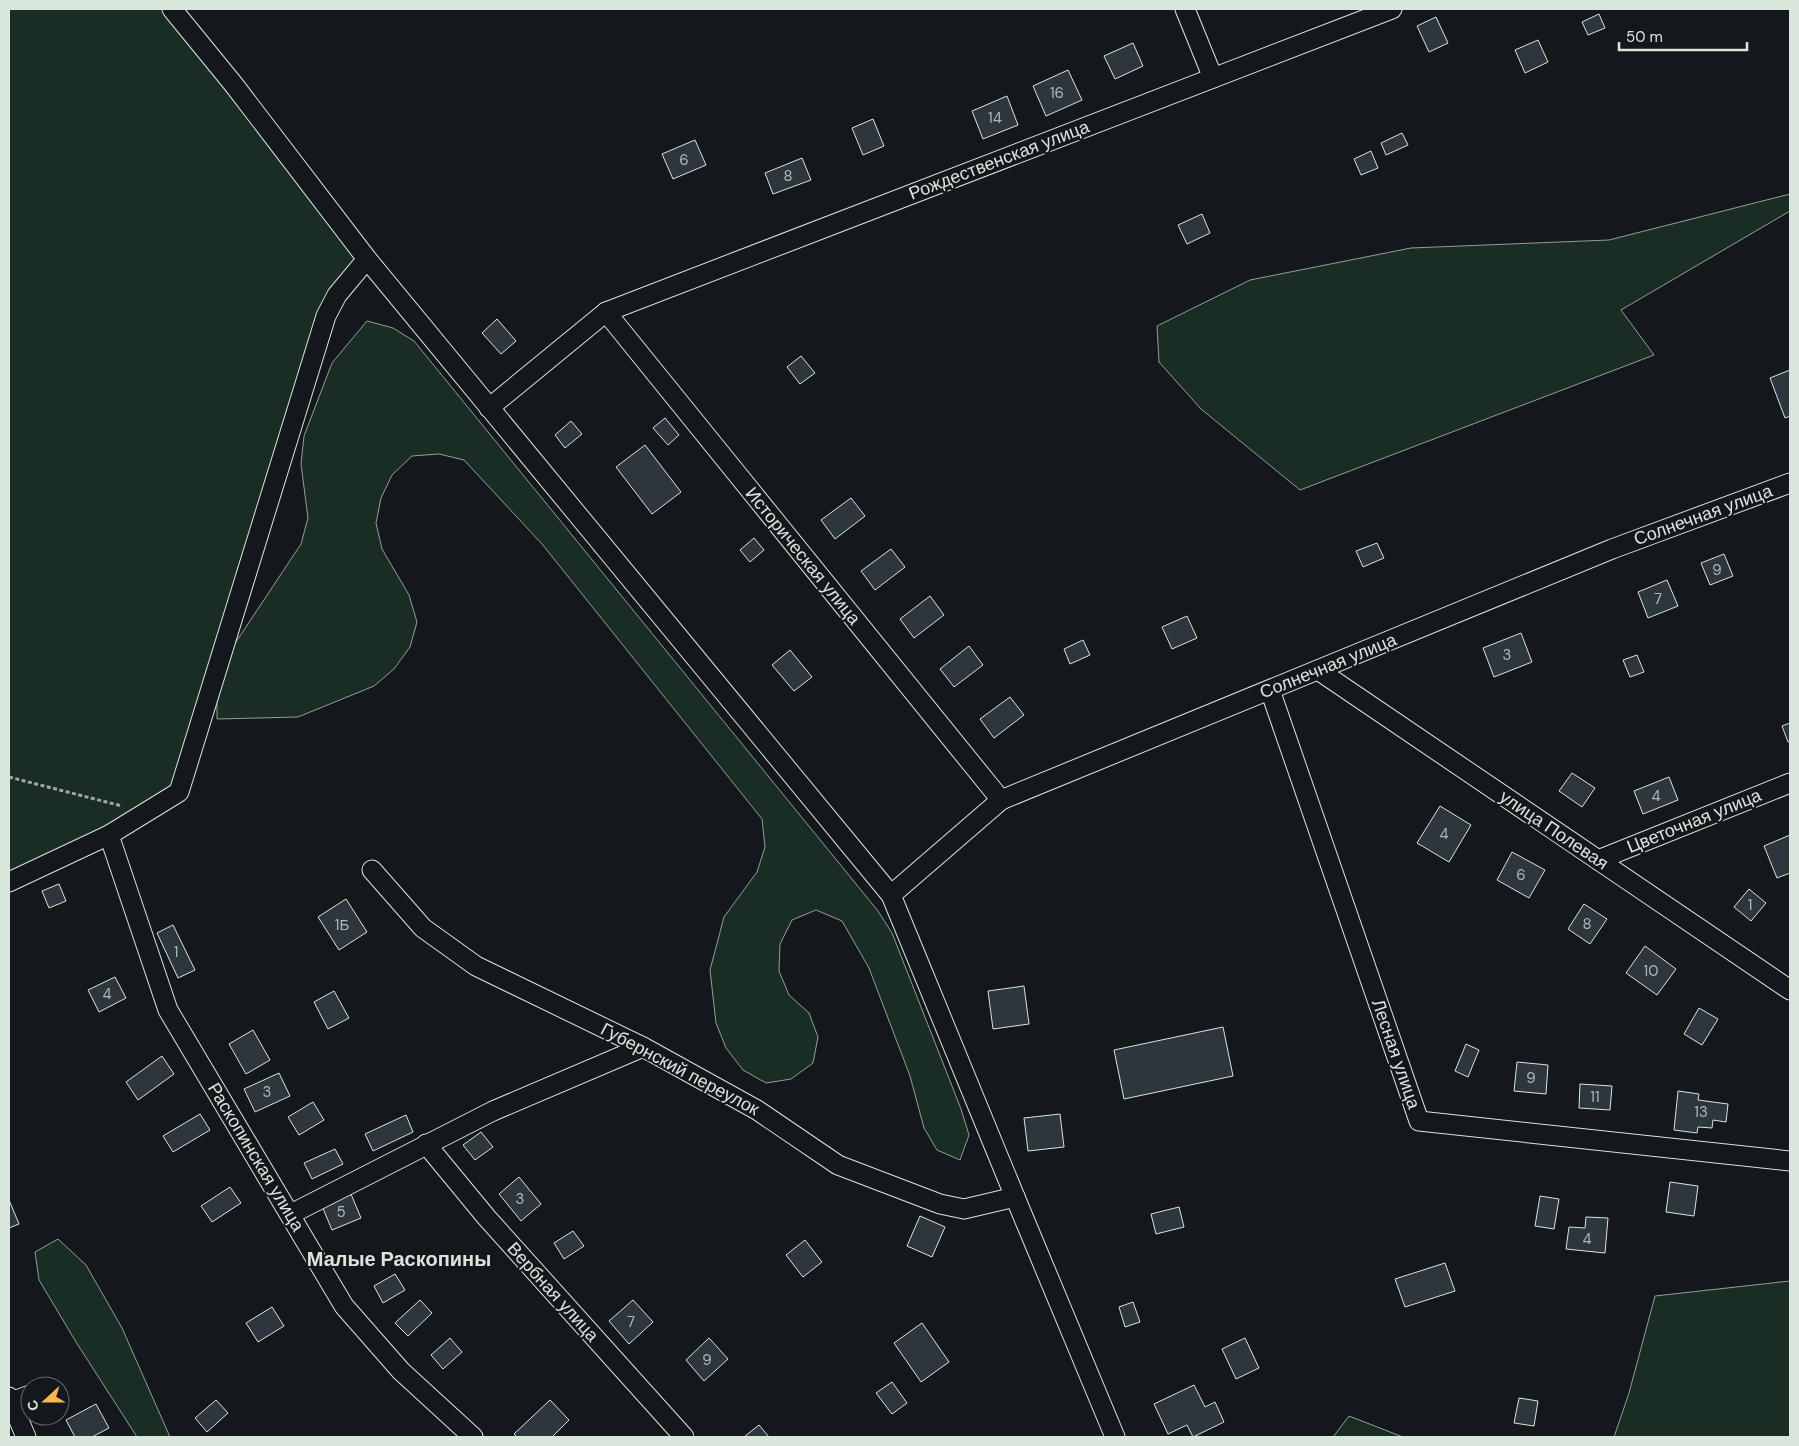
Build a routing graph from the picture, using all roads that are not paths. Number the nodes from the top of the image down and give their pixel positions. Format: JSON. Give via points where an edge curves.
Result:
{"nodes":[{"id":1,"x":172,"y":9,"type":"edge"},
{"id":2,"x":1185,"y":9,"type":"edge"},
{"id":3,"x":1392,"y":9,"type":"edge"},
{"id":4,"x":1213,"y":78,"type":"junction"},
{"id":5,"x":367,"y":259,"type":"junction"},
{"id":6,"x":606,"y":312,"type":"junction"},
{"id":7,"x":489,"y":408,"type":"junction"},
{"id":8,"x":1790,"y":483,"type":"edge"},
{"id":9,"x":1318,"y":670,"type":"junction"},
{"id":10,"x":1270,"y":690,"type":"junction"},
{"id":11,"x":1790,"y":782,"type":"edge"},
{"id":12,"x":1001,"y":800,"type":"junction"},
{"id":13,"x":110,"y":835,"type":"junction"},
{"id":14,"x":1598,"y":860,"type":"junction"},
{"id":15,"x":372,"y":870,"type":"dead end"},
{"id":16,"x":9,"y":882,"type":"edge"},
{"id":17,"x":892,"y":895,"type":"junction"},
{"id":18,"x":1790,"y":990,"type":"edge"},
{"id":19,"x":643,"y":1047,"type":"junction"},
{"id":20,"x":426,"y":1144,"type":"junction"},
{"id":21,"x":1790,"y":1161,"type":"edge"},
{"id":22,"x":1015,"y":1197,"type":"junction"},
{"id":23,"x":291,"y":1214,"type":"junction"},
{"id":24,"x":9,"y":1400,"type":"edge"},
{"id":25,"x":26,"y":1437,"type":"edge"},
{"id":26,"x":473,"y":1437,"type":"edge"},
{"id":27,"x":684,"y":1437,"type":"edge"},
{"id":28,"x":1116,"y":1437,"type":"edge"}],
"edges":[{"from":1,"to":5,"type":"street"},
{"from":2,"to":4,"type":"street"},
{"from":3,"to":4,"type":"street","name":"Рождественская улица"},
{"from":4,"to":6,"type":"street","name":"Рождественская улица"},
{"from":5,"to":7,"type":"street"},
{"from":5,"to":13,"type":"street","via":[[337,295],[326,316],[179,792]]},
{"from":6,"to":7,"type":"street","name":"Рождественская улица"},
{"from":6,"to":12,"type":"street","name":"Историческая улица"},
{"from":7,"to":17,"type":"street"},
{"from":8,"to":9,"type":"street","name":"Солнечная улица","via":[[1612,549]]},
{"from":9,"to":10,"type":"street","name":"Солнечная улица"},
{"from":9,"to":14,"type":"street","name":"улица Полевая"},
{"from":10,"to":12,"type":"street","name":"Солнечная улица"},
{"from":10,"to":21,"type":"street","name":"Лесная улица","via":[[1419,1121]]},
{"from":11,"to":14,"type":"street","name":"Цветочная улица"},
{"from":12,"to":17,"type":"street","name":"Солнечная улица"},
{"from":13,"to":16,"type":"street"},
{"from":13,"to":23,"type":"street","name":"Раскопинская улица","via":[[168,1010]]},
{"from":14,"to":18,"type":"street","name":"улица Полевая"},
{"from":15,"to":19,"type":"street","name":"Губернский переулок","via":[[423,928],[476,966]]},
{"from":17,"to":22,"type":"street"},
{"from":19,"to":20,"type":"street"},
{"from":19,"to":22,"type":"street","name":"Губернский переулок","via":[[758,1110],[838,1165],[940,1204],[964,1209]]},
{"from":20,"to":23,"type":"street"},
{"from":20,"to":27,"type":"street","name":"Вербная улица","via":[[487,1218]]},
{"from":22,"to":28,"type":"street"},
{"from":23,"to":26,"type":"street","name":"Раскопинская улица","via":[[344,1306],[401,1371]]},
{"from":24,"to":25,"type":"street"}]}
